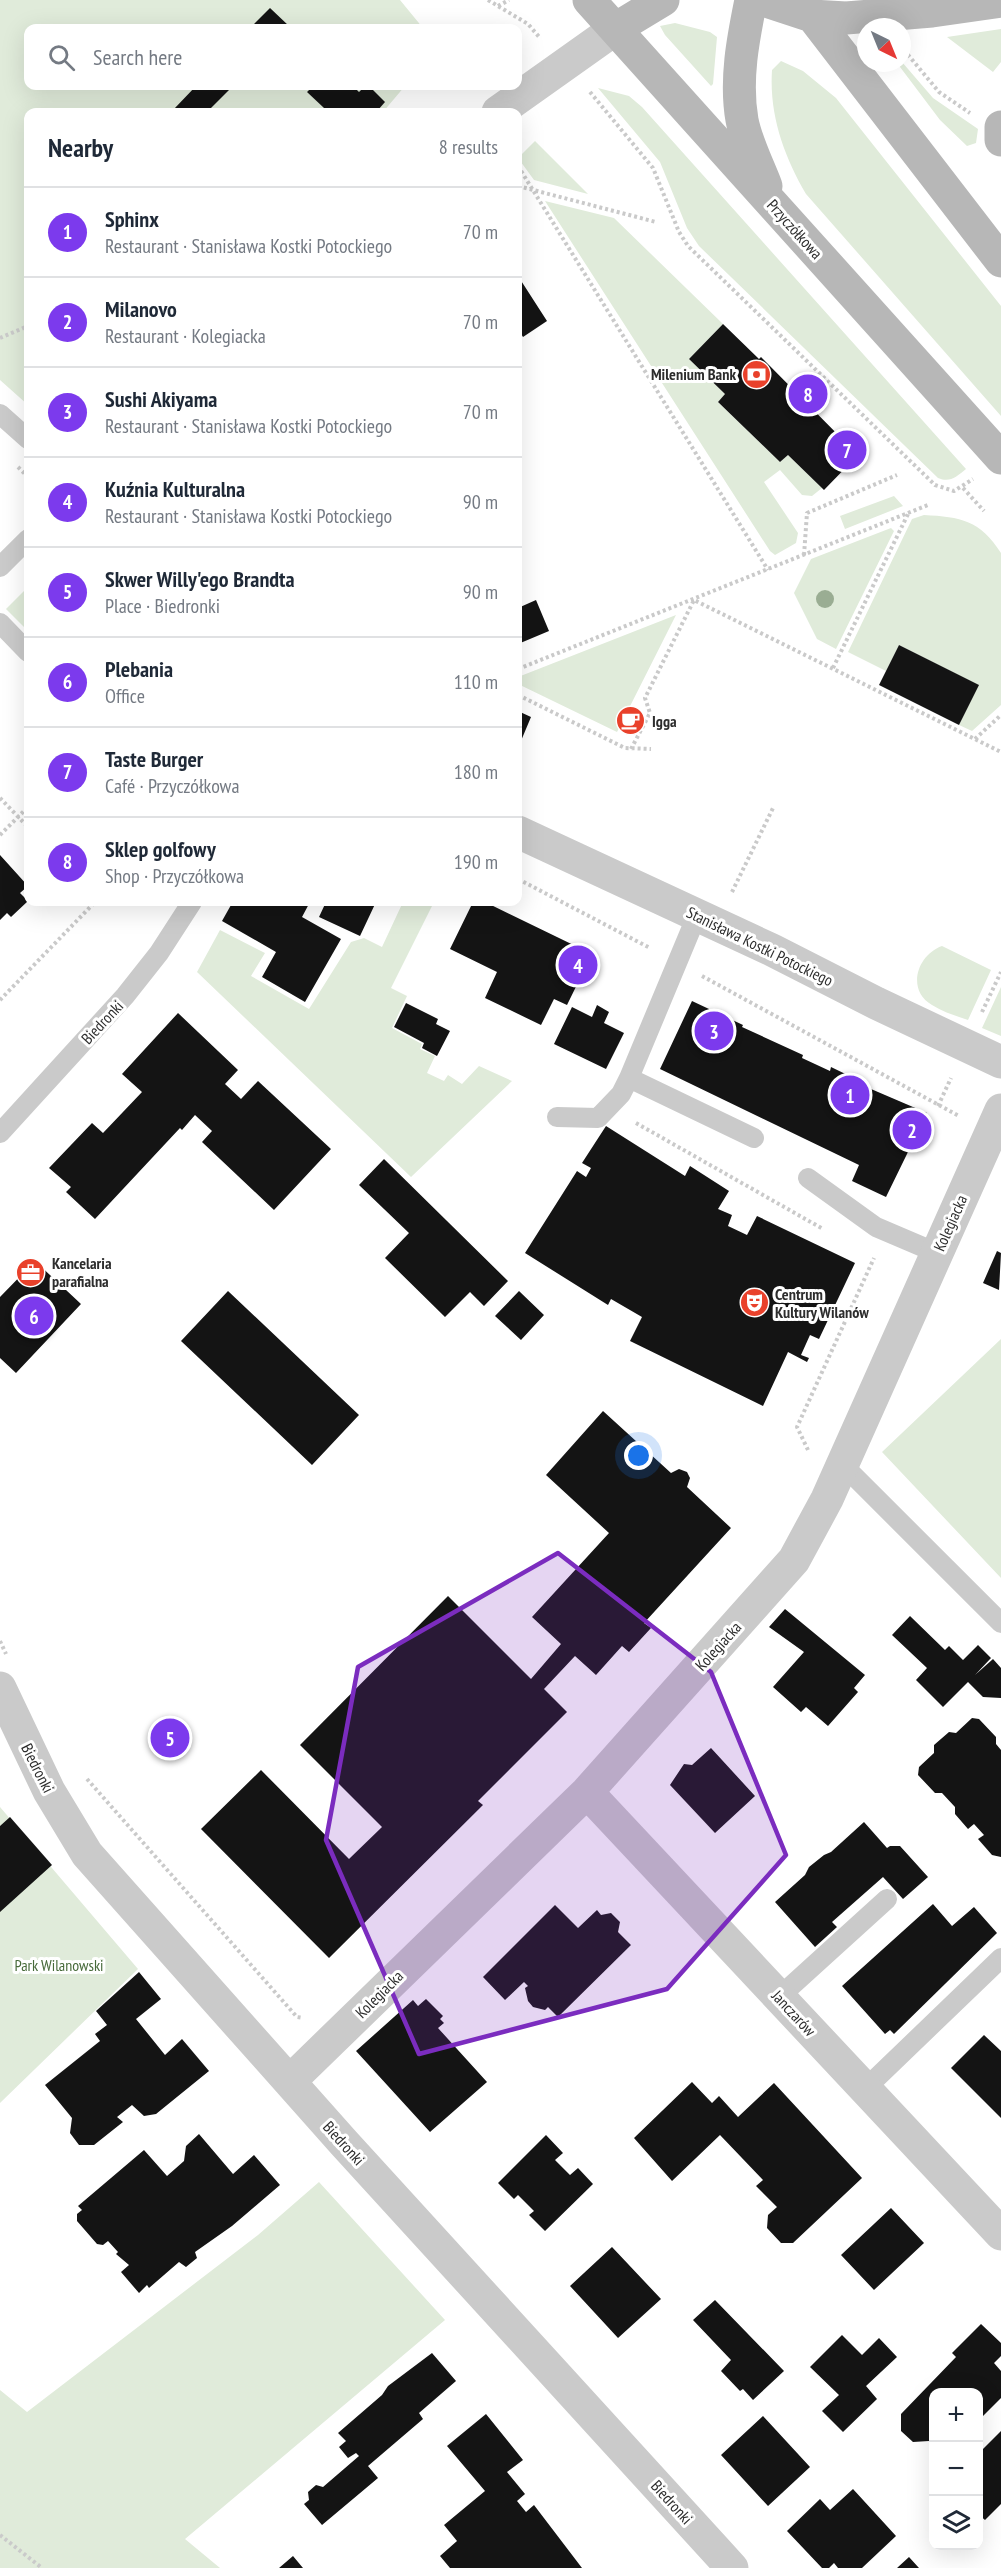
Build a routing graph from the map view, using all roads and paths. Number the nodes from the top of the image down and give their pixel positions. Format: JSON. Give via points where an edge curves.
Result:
{"nodes":[{"id":1,"x":488,"y":0,"type":"edge"},
{"id":2,"x":509,"y":0,"type":"edge"},
{"id":3,"x":589,"y":0,"type":"edge"},
{"id":4,"x":663,"y":0,"type":"edge"},
{"id":5,"x":751,"y":0,"type":"edge"},
{"id":6,"x":763,"y":0,"type":"edge"},
{"id":7,"x":1001,"y":1,"type":"edge"},
{"id":8,"x":498,"y":6,"type":"junction"},
{"id":9,"x":806,"y":8,"type":"edge"},
{"id":10,"x":615,"y":29,"type":"junction"},
{"id":11,"x":546,"y":44,"type":"dead end"},
{"id":12,"x":911,"y":58,"type":"edge"},
{"id":13,"x":587,"y":88,"type":"dead end"},
{"id":14,"x":504,"y":108,"type":"edge"},
{"id":15,"x":988,"y":121,"type":"edge"},
{"id":16,"x":1001,"y":140,"type":"edge"},
{"id":17,"x":522,"y":173,"type":"edge"},
{"id":18,"x":522,"y":187,"type":"edge"},
{"id":19,"x":532,"y":190,"type":"junction"},
{"id":20,"x":773,"y":204,"type":"junction"},
{"id":21,"x":656,"y":222,"type":"dead end"},
{"id":22,"x":1001,"y":261,"type":"edge"},
{"id":23,"x":24,"y":328,"type":"edge"},
{"id":24,"x":0,"y":338,"type":"edge"},
{"id":25,"x":0,"y":414,"type":"edge"},
{"id":26,"x":24,"y":435,"type":"edge"},
{"id":27,"x":989,"y":466,"type":"edge"},
{"id":28,"x":897,"y":475,"type":"dead end"},
{"id":29,"x":963,"y":488,"type":"junction"},
{"id":30,"x":928,"y":505,"type":"dead end"},
{"id":31,"x":984,"y":511,"type":"dead end"},
{"id":32,"x":908,"y":514,"type":"junction"},
{"id":33,"x":24,"y":543,"type":"edge"},
{"id":34,"x":804,"y":555,"type":"junction"},
{"id":35,"x":0,"y":567,"type":"edge"},
{"id":36,"x":768,"y":570,"type":"junction"},
{"id":37,"x":694,"y":600,"type":"junction"},
{"id":38,"x":0,"y":623,"type":"edge"},
{"id":39,"x":24,"y":648,"type":"edge"},
{"id":40,"x":522,"y":667,"type":"edge"},
{"id":41,"x":833,"y":668,"type":"junction"},
{"id":42,"x":522,"y":697,"type":"edge"},
{"id":43,"x":1001,"y":715,"type":"edge"},
{"id":44,"x":975,"y":739,"type":"junction"},
{"id":45,"x":632,"y":748,"type":"junction"},
{"id":46,"x":651,"y":749,"type":"dead end"},
{"id":47,"x":1001,"y":752,"type":"edge"},
{"id":48,"x":0,"y":798,"type":"edge"},
{"id":49,"x":774,"y":806,"type":"dead end"},
{"id":50,"x":24,"y":811,"type":"edge"},
{"id":51,"x":18,"y":817,"type":"junction"},
{"id":52,"x":24,"y":823,"type":"edge"},
{"id":53,"x":522,"y":834,"type":"edge"},
{"id":54,"x":0,"y":835,"type":"edge"},
{"id":55,"x":522,"y":881,"type":"edge"},
{"id":56,"x":727,"y":902,"type":"dead end"},
{"id":57,"x":91,"y":906,"type":"edge"},
{"id":58,"x":189,"y":906,"type":"edge"},
{"id":59,"x":698,"y":915,"type":"junction"},
{"id":60,"x":678,"y":963,"type":"junction"},
{"id":61,"x":0,"y":1000,"type":"edge"},
{"id":62,"x":1001,"y":1062,"type":"edge"},
{"id":63,"x":629,"y":1078,"type":"junction"},
{"id":64,"x":557,"y":1117,"type":"dead end"},
{"id":65,"x":996,"y":1120,"type":"edge"},
{"id":66,"x":0,"y":1133,"type":"edge"},
{"id":67,"x":754,"y":1138,"type":"dead end"},
{"id":68,"x":808,"y":1178,"type":"dead end"},
{"id":69,"x":937,"y":1253,"type":"junction"},
{"id":70,"x":874,"y":1258,"type":"dead end"},
{"id":71,"x":827,"y":1460,"type":"junction"},
{"id":72,"x":1001,"y":1623,"type":"edge"},
{"id":73,"x":0,"y":1641,"type":"edge"},
{"id":74,"x":5,"y":1675,"type":"edge"},
{"id":75,"x":80,"y":1771,"type":"dead end"},
{"id":76,"x":587,"y":1792,"type":"junction"},
{"id":77,"x":887,"y":1899,"type":"dead end"},
{"id":78,"x":1001,"y":1958,"type":"edge"},
{"id":79,"x":779,"y":1997,"type":"junction"},
{"id":80,"x":306,"y":2019,"type":"dead end"},
{"id":81,"x":290,"y":2081,"type":"junction"},
{"id":82,"x":866,"y":2088,"type":"junction"},
{"id":83,"x":1001,"y":2234,"type":"edge"},
{"id":84,"x":0,"y":2535,"type":"edge"},
{"id":85,"x":42,"y":2568,"type":"edge"},
{"id":86,"x":732,"y":2568,"type":"edge"}],
"edges":[{"from":1,"to":8,"type":"path"},
{"from":2,"to":8,"type":"path"},
{"from":3,"to":10,"type":"main road","name":"Przyczółkowa"},
{"from":4,"to":10,"type":"main road"},
{"from":5,"to":20,"type":"main road","via":[[739,88],[742,122]]},
{"from":6,"to":9,"type":"main road"},
{"from":7,"to":9,"type":"main road","via":[[846,18]]},
{"from":8,"to":11,"type":"path","via":[[528,24]]},
{"from":9,"to":22,"type":"main road"},
{"from":10,"to":14,"type":"street"},
{"from":10,"to":20,"type":"main road","name":"Przyczółkowa"},
{"from":12,"to":15,"type":"path","via":[[939,92]]},
{"from":13,"to":29,"type":"path","via":[[653,168],[688,246],[926,477],[945,490]]},
{"from":15,"to":16,"type":"main road"},
{"from":17,"to":19,"type":"path"},
{"from":18,"to":19,"type":"path"},
{"from":19,"to":21,"type":"path"},
{"from":19,"to":36,"type":"path"},
{"from":20,"to":27,"type":"main road","name":"Przyczółkowa"},
{"from":23,"to":24,"type":"path"},
{"from":25,"to":26,"type":"lane"},
{"from":27,"to":29,"type":"path"},
{"from":28,"to":34,"type":"path","via":[[807,513]]},
{"from":29,"to":31,"type":"path"},
{"from":30,"to":32,"type":"path"},
{"from":32,"to":34,"type":"path"},
{"from":32,"to":41,"type":"path"},
{"from":33,"to":35,"type":"lane"},
{"from":34,"to":36,"type":"path"},
{"from":36,"to":37,"type":"path"},
{"from":37,"to":40,"type":"path"},
{"from":37,"to":41,"type":"path"},
{"from":37,"to":45,"type":"path","via":[[645,698],[650,713]]},
{"from":38,"to":39,"type":"lane"},
{"from":41,"to":44,"type":"path"},
{"from":42,"to":45,"type":"path"},
{"from":43,"to":44,"type":"path"},
{"from":44,"to":47,"type":"path"},
{"from":45,"to":46,"type":"path"},
{"from":48,"to":51,"type":"path"},
{"from":49,"to":56,"type":"path"},
{"from":50,"to":51,"type":"path"},
{"from":51,"to":52,"type":"path"},
{"from":51,"to":54,"type":"path"},
{"from":53,"to":59,"type":"street","name":"Stanisława Kostki Potockiego"},
{"from":55,"to":60,"type":"path"},
{"from":57,"to":61,"type":"path"},
{"from":58,"to":66,"type":"lane","name":"Biedronki","via":[[125,996]]},
{"from":59,"to":60,"type":"lane"},
{"from":59,"to":62,"type":"street","name":"Stanisława Kostki Potockiego"},
{"from":60,"to":63,"type":"lane"},
{"from":60,"to":65,"type":"path","via":[[938,1106]]},
{"from":63,"to":64,"type":"lane","via":[[621,1094],[598,1118]]},
{"from":63,"to":67,"type":"lane"},
{"from":65,"to":69,"type":"street","name":"Kolegiacka"},
{"from":68,"to":69,"type":"lane","via":[[876,1227]]},
{"from":69,"to":71,"type":"street","name":"Kolegiacka"},
{"from":70,"to":71,"type":"path","via":[[797,1427]]},
{"from":71,"to":72,"type":"lane"},
{"from":71,"to":76,"type":"street","name":"Kolegiacka","via":[[794,1560]]},
{"from":73,"to":74,"type":"path"},
{"from":74,"to":81,"type":"street","name":"Biedronki","via":[[49,1791],[87,1854]]},
{"from":75,"to":80,"type":"path","via":[[297,2017]]},
{"from":76,"to":79,"type":"street","name":"Janczarów"},
{"from":76,"to":81,"type":"street","name":"Kolegiacka"},
{"from":77,"to":79,"type":"lane"},
{"from":78,"to":82,"type":"lane"},
{"from":79,"to":82,"type":"street","name":"Janczarów"},
{"from":81,"to":86,"type":"street","name":"Biedronki"},
{"from":82,"to":83,"type":"street","name":"Janczarów"},
{"from":84,"to":85,"type":"path"}]}
